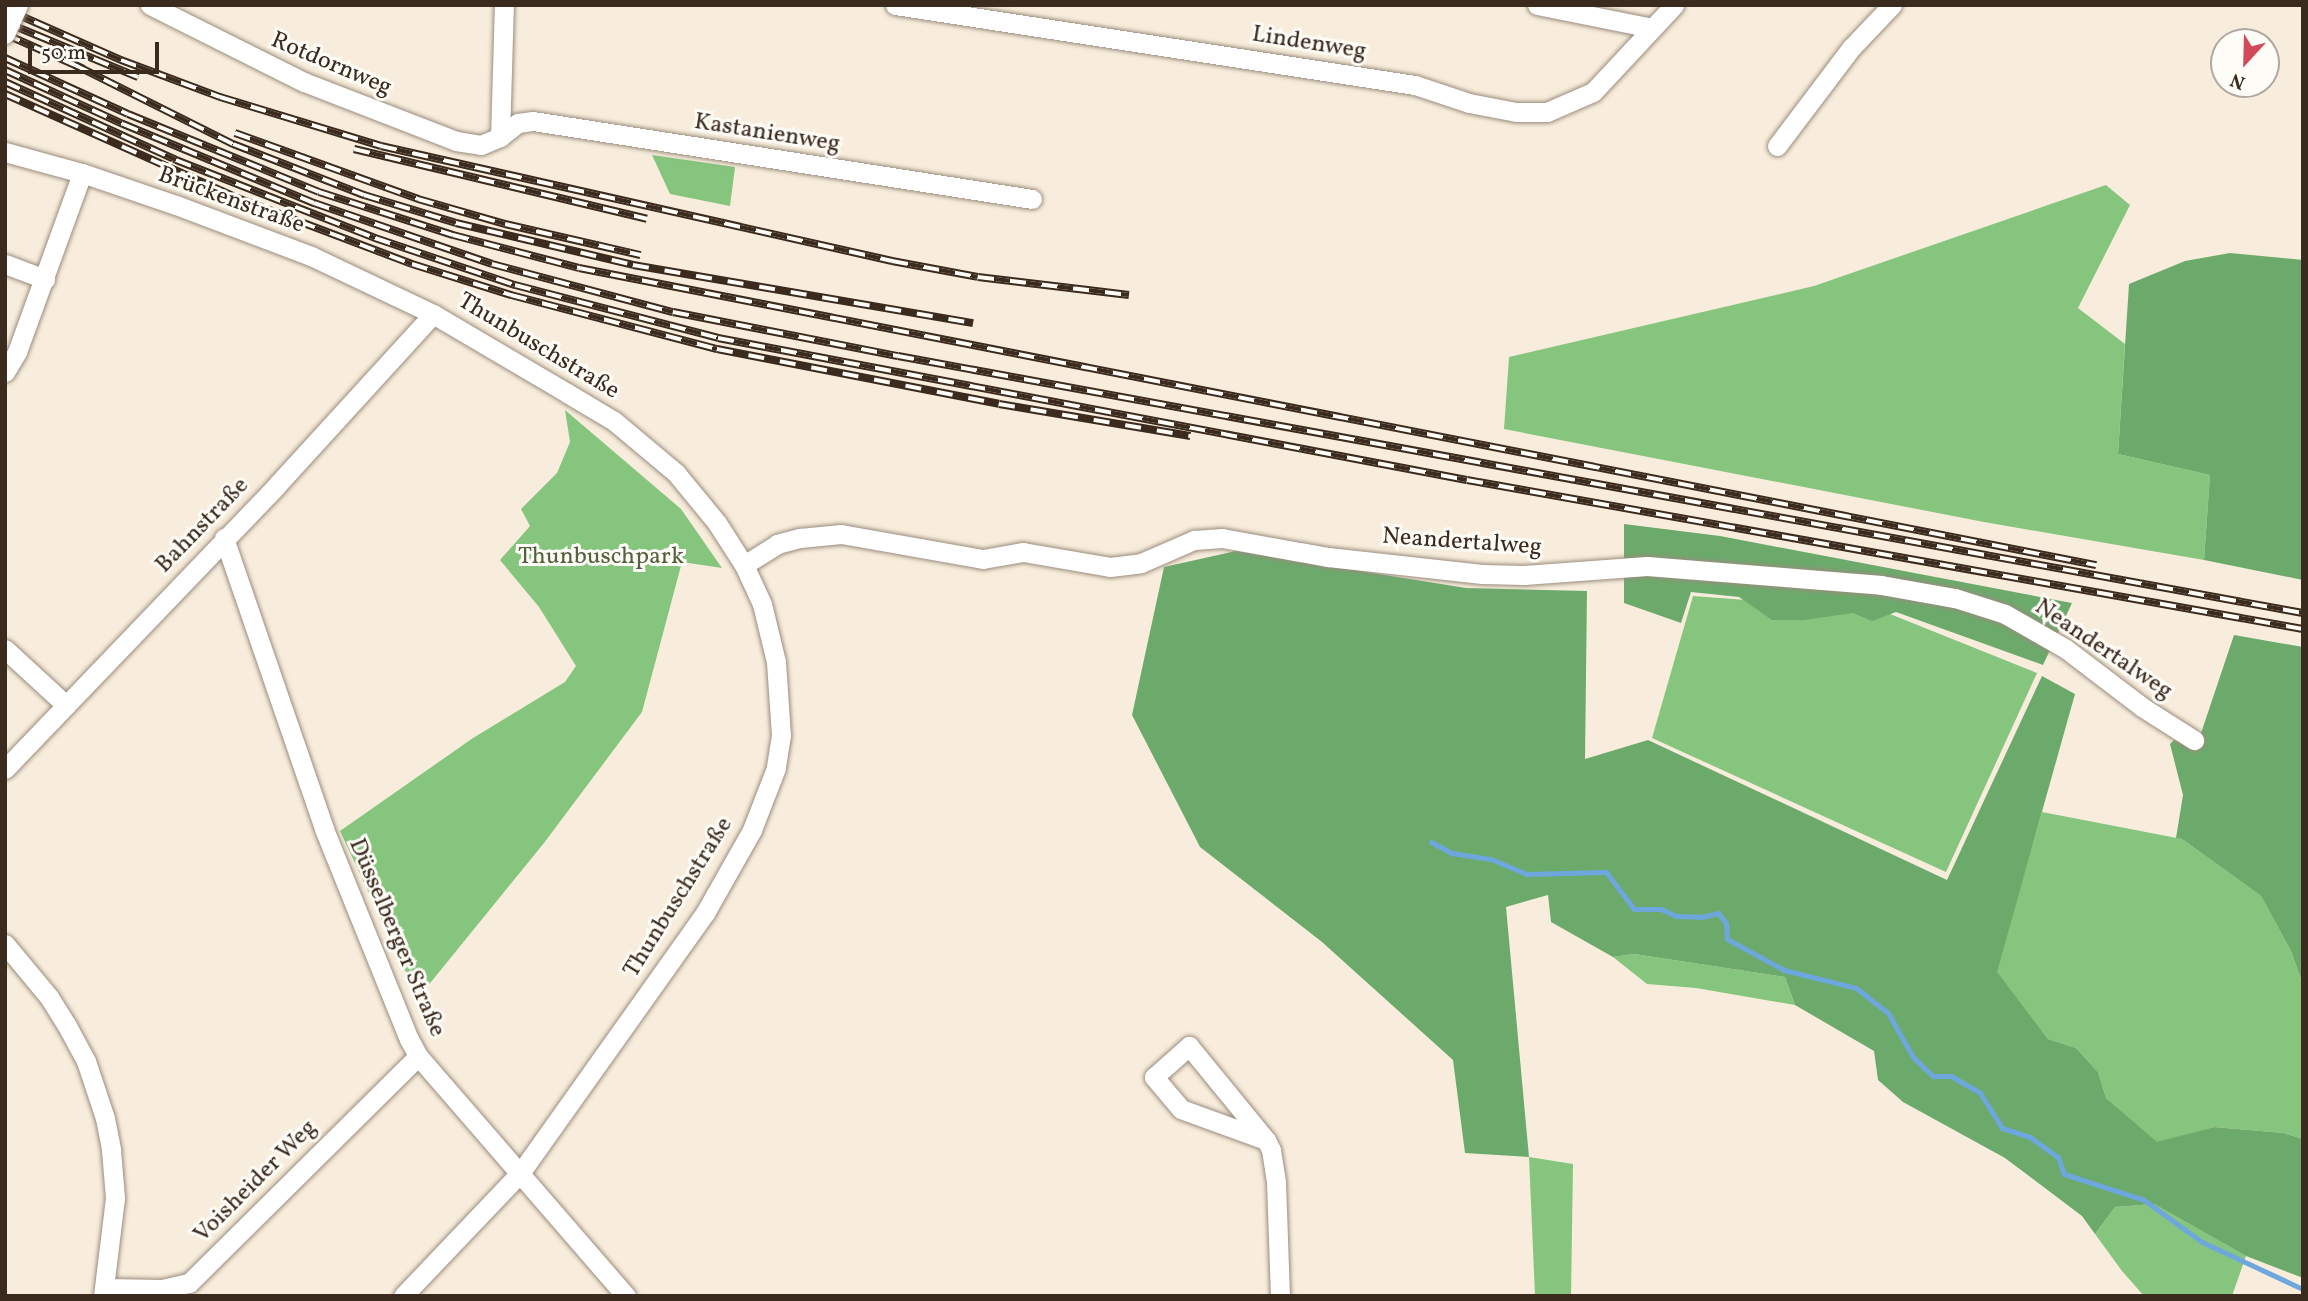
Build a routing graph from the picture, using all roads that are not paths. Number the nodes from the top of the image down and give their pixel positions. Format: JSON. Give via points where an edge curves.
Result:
{"nodes":[{"id":1,"x":18,"y":5,"type":"edge"},
{"id":2,"x":150,"y":5,"type":"edge"},
{"id":3,"x":504,"y":5,"type":"edge"},
{"id":4,"x":895,"y":5,"type":"edge"},
{"id":5,"x":1537,"y":5,"type":"edge"},
{"id":6,"x":1674,"y":5,"type":"edge"},
{"id":7,"x":1892,"y":5,"type":"edge"},
{"id":8,"x":1652,"y":28,"type":"junction"},
{"id":9,"x":5,"y":34,"type":"edge"},
{"id":10,"x":500,"y":137,"type":"junction"},
{"id":11,"x":1777,"y":146,"type":"dead end"},
{"id":12,"x":5,"y":152,"type":"edge"},
{"id":13,"x":82,"y":173,"type":"junction"},
{"id":14,"x":1032,"y":199,"type":"dead end"},
{"id":15,"x":5,"y":264,"type":"edge"},
{"id":16,"x":45,"y":279,"type":"junction"},
{"id":17,"x":433,"y":314,"type":"junction"},
{"id":18,"x":5,"y":372,"type":"edge"},
{"id":19,"x":224,"y":538,"type":"junction"},
{"id":20,"x":744,"y":565,"type":"junction"},
{"id":21,"x":5,"y":649,"type":"edge"},
{"id":22,"x":66,"y":705,"type":"junction"},
{"id":23,"x":2194,"y":740,"type":"dead end"},
{"id":24,"x":5,"y":769,"type":"edge"},
{"id":25,"x":5,"y":944,"type":"edge"},
{"id":26,"x":418,"y":1056,"type":"junction"},
{"id":27,"x":1266,"y":1140,"type":"junction"},
{"id":28,"x":521,"y":1172,"type":"junction"},
{"id":29,"x":104,"y":1292,"type":"edge"},
{"id":30,"x":403,"y":1296,"type":"edge"},
{"id":31,"x":626,"y":1296,"type":"edge"},
{"id":32,"x":1280,"y":1296,"type":"edge"}],
"edges":[{"from":1,"to":9,"type":"street","bridge":true},
{"from":2,"to":10,"type":"street","name":"Rotdornweg","via":[[304,82],[421,129],[481,145]]},
{"from":3,"to":10,"type":"street"},
{"from":4,"to":8,"type":"street","name":"Lindenweg","via":[[1415,85],[1516,112],[1547,112],[1593,92]]},
{"from":5,"to":8,"type":"street"},
{"from":6,"to":8,"type":"street","name":"Lindenweg"},
{"from":7,"to":11,"type":"street","via":[[1852,47]]},
{"from":10,"to":14,"type":"street","name":"Kastanienweg","via":[[519,123],[533,121]]},
{"from":12,"to":13,"type":"street","name":"Brückenstraße"},
{"from":13,"to":16,"type":"street"},
{"from":13,"to":17,"type":"street","name":"Brückenstraße","via":[[311,256]]},
{"from":15,"to":16,"type":"street"},
{"from":16,"to":18,"type":"street"},
{"from":17,"to":19,"type":"street","name":"Bahnstraße"},
{"from":17,"to":20,"type":"street","name":"Thunbuschstraße","via":[[614,421],[676,473]]},
{"from":19,"to":22,"type":"street","name":"Bahnstraße"},
{"from":19,"to":26,"type":"street","name":"Düsselberger Straße","via":[[324,829]]},
{"from":20,"to":23,"type":"street","name":"Neandertalweg","via":[[777,544],[841,534],[983,559],[1023,552],[1110,567],[1141,563],[1194,540],[1222,538],[1328,557],[1482,574],[1647,566],[1881,585],[1955,598],[2005,614],[2057,643]]},
{"from":20,"to":28,"type":"street","name":"Thunbuschstraße","via":[[774,643],[779,683],[781,735],[766,797],[705,913]]},
{"from":21,"to":22,"type":"street"},
{"from":22,"to":24,"type":"street","name":"Bahnstraße"},
{"from":25,"to":29,"type":"street","via":[[66,1024],[86,1061],[103,1111],[115,1198]]},
{"from":26,"to":28,"type":"street","name":"Düsselberger Straße"},
{"from":26,"to":29,"type":"street","name":"Voisheider Weg","via":[[189,1283]]},
{"from":27,"to":27,"type":"street","via":[[1189,1046],[1154,1077],[1181,1109]]},
{"from":27,"to":32,"type":"street","via":[[1274,1165]]},
{"from":28,"to":30,"type":"street","name":"Thunbuschstraße"},
{"from":28,"to":31,"type":"street","name":"Düsselberger Straße"}]}
